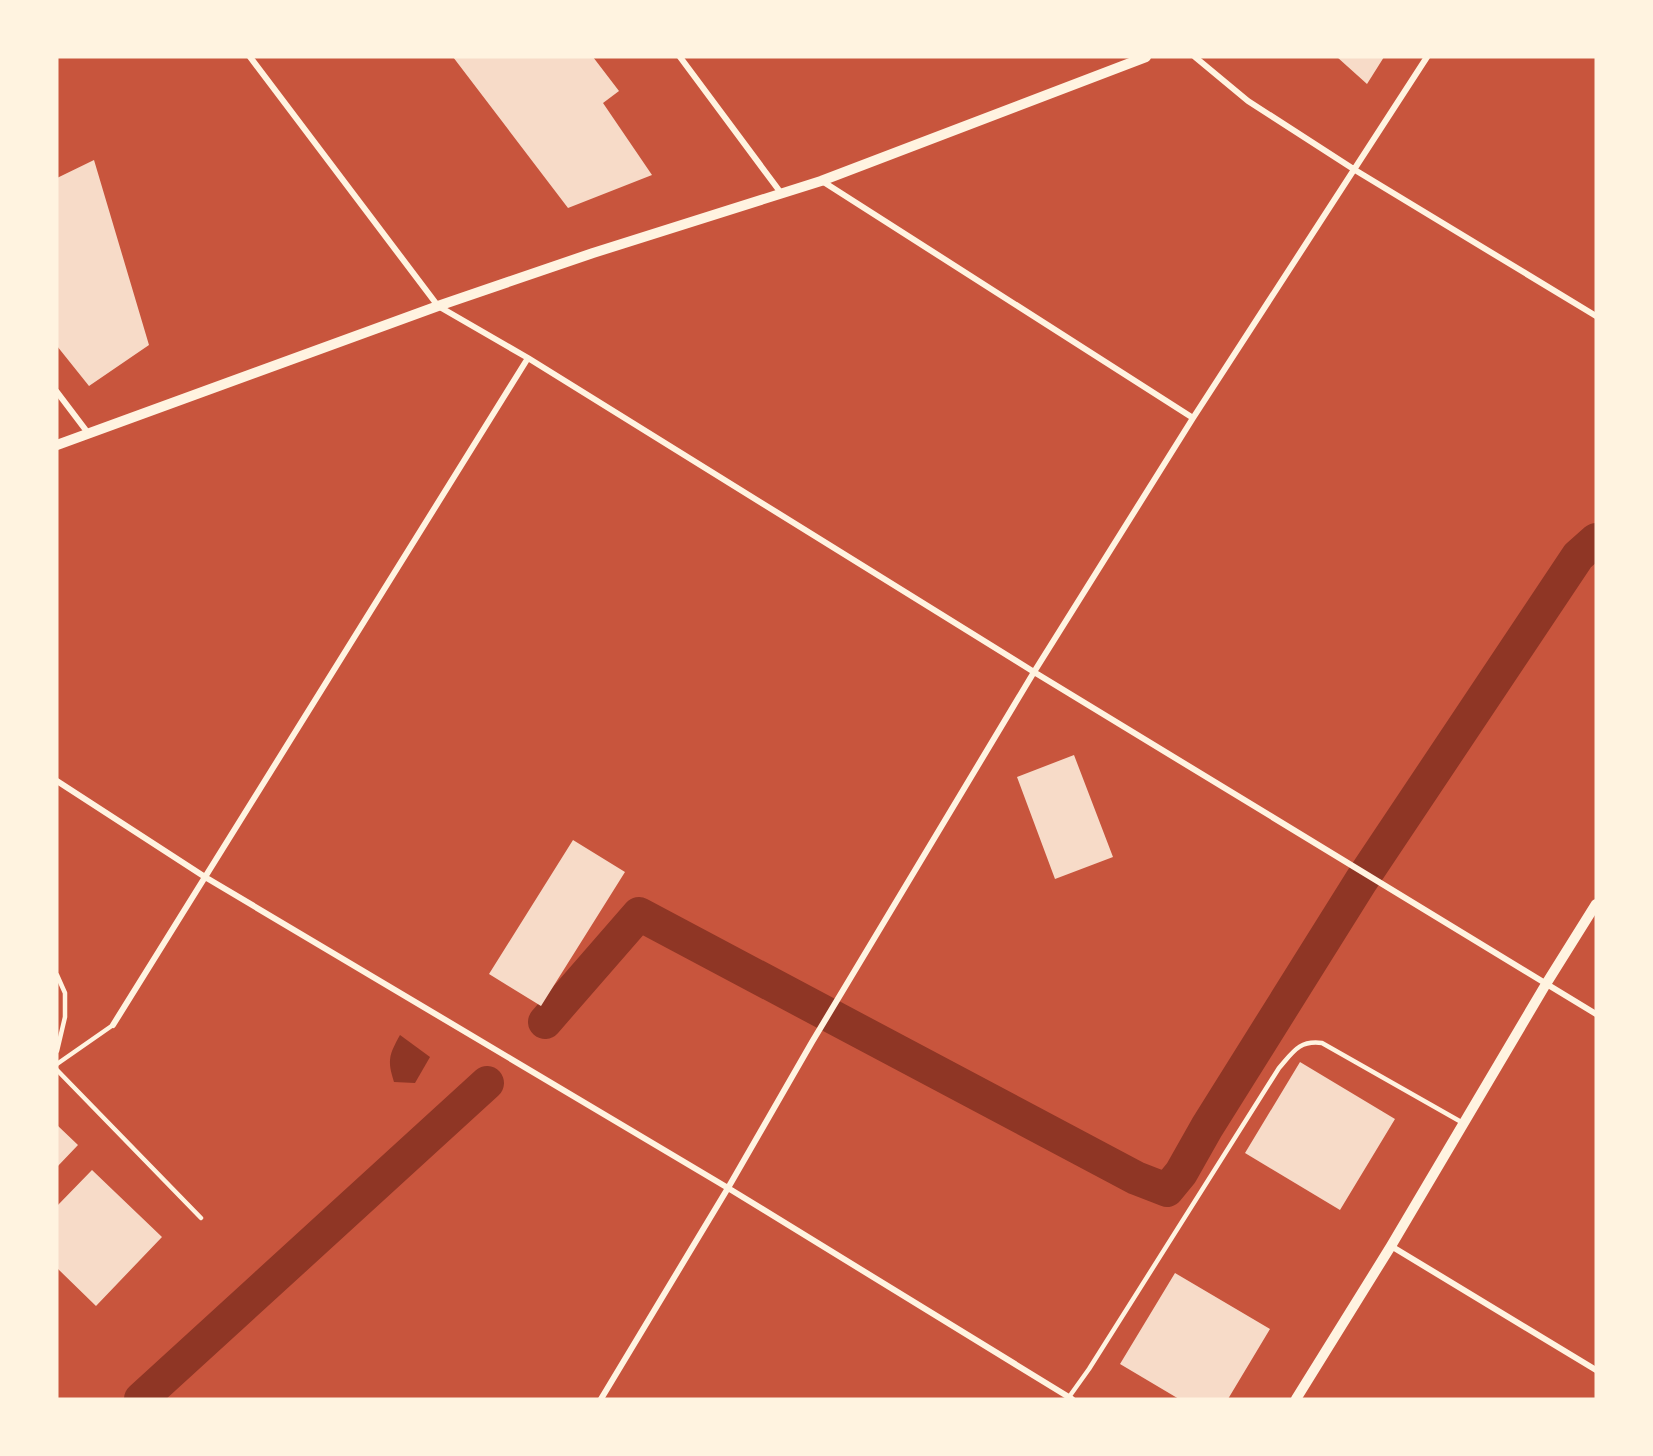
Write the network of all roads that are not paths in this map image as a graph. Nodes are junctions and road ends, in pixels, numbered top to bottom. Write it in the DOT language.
graph roads {
  1 [pos="250,57"];
  2 [pos="680,57"];
  3 [pos="1146,57"];
  4 [pos="1195,57"];
  5 [pos="1427,57"];
  6 [pos="1355,170"];
  7 [pos="821,181"];
  8 [pos="781,193"];
  9 [pos="438,306"];
  10 [pos="1596,316"];
  11 [pos="528,357"];
  12 [pos="57,392"];
  13 [pos="1192,418"];
  14 [pos="88,433"];
  15 [pos="57,445"];
  16 [pos="1034,672"];
  17 [pos="57,781"];
  18 [pos="205,877"];
  19 [pos="1596,904"];
  20 [pos="57,975"];
  21 [pos="1546,984"];
  22 [pos="1596,1014"];
  23 [pos="113,1025"];
  24 [pos="57,1051"];
  25 [pos="57,1064"];
  26 [pos="57,1070"];
  27 [pos="1464,1123"];
  28 [pos="728,1188"];
  29 [pos="201,1218"];
  30 [pos="1391,1246"];
  31 [pos="1596,1370"];
  32 [pos="1070,1398"];
  33 [pos="601,1399"];
  34 [pos="1296,1399"];
  1 -- 9 [label="street"];
  2 -- 8 [label="street"];
  3 -- 7 [label="street"];
  4 -- 6 [label="street"];
  5 -- 6 [label="street"];
  6 -- 10 [label="street"];
  6 -- 13 [label="street"];
  7 -- 8 [label="street"];
  7 -- 13 [label="street"];
  8 -- 9 [label="street"];
  9 -- 11 [label="street"];
  9 -- 14 [label="street"];
  11 -- 16 [label="street"];
  11 -- 18 [label="street"];
  12 -- 14 [label="street"];
  13 -- 16 [label="street"];
  14 -- 15 [label="street"];
  16 -- 21 [label="street"];
  16 -- 28 [label="street"];
  17 -- 18 [label="street"];
  18 -- 23 [label="street"];
  18 -- 28 [label="street"];
  19 -- 21 [label="street"];
  20 -- 24 [label="lane"];
  21 -- 22 [label="street"];
  21 -- 27 [label="street"];
  23 -- 25 [label="lane"];
  26 -- 29 [label="lane"];
  27 -- 30 [label="street"];
  27 -- 32 [label="lane"];
  28 -- 32 [label="street"];
  28 -- 33 [label="street"];
  30 -- 31 [label="street"];
  30 -- 34 [label="street"];
}
